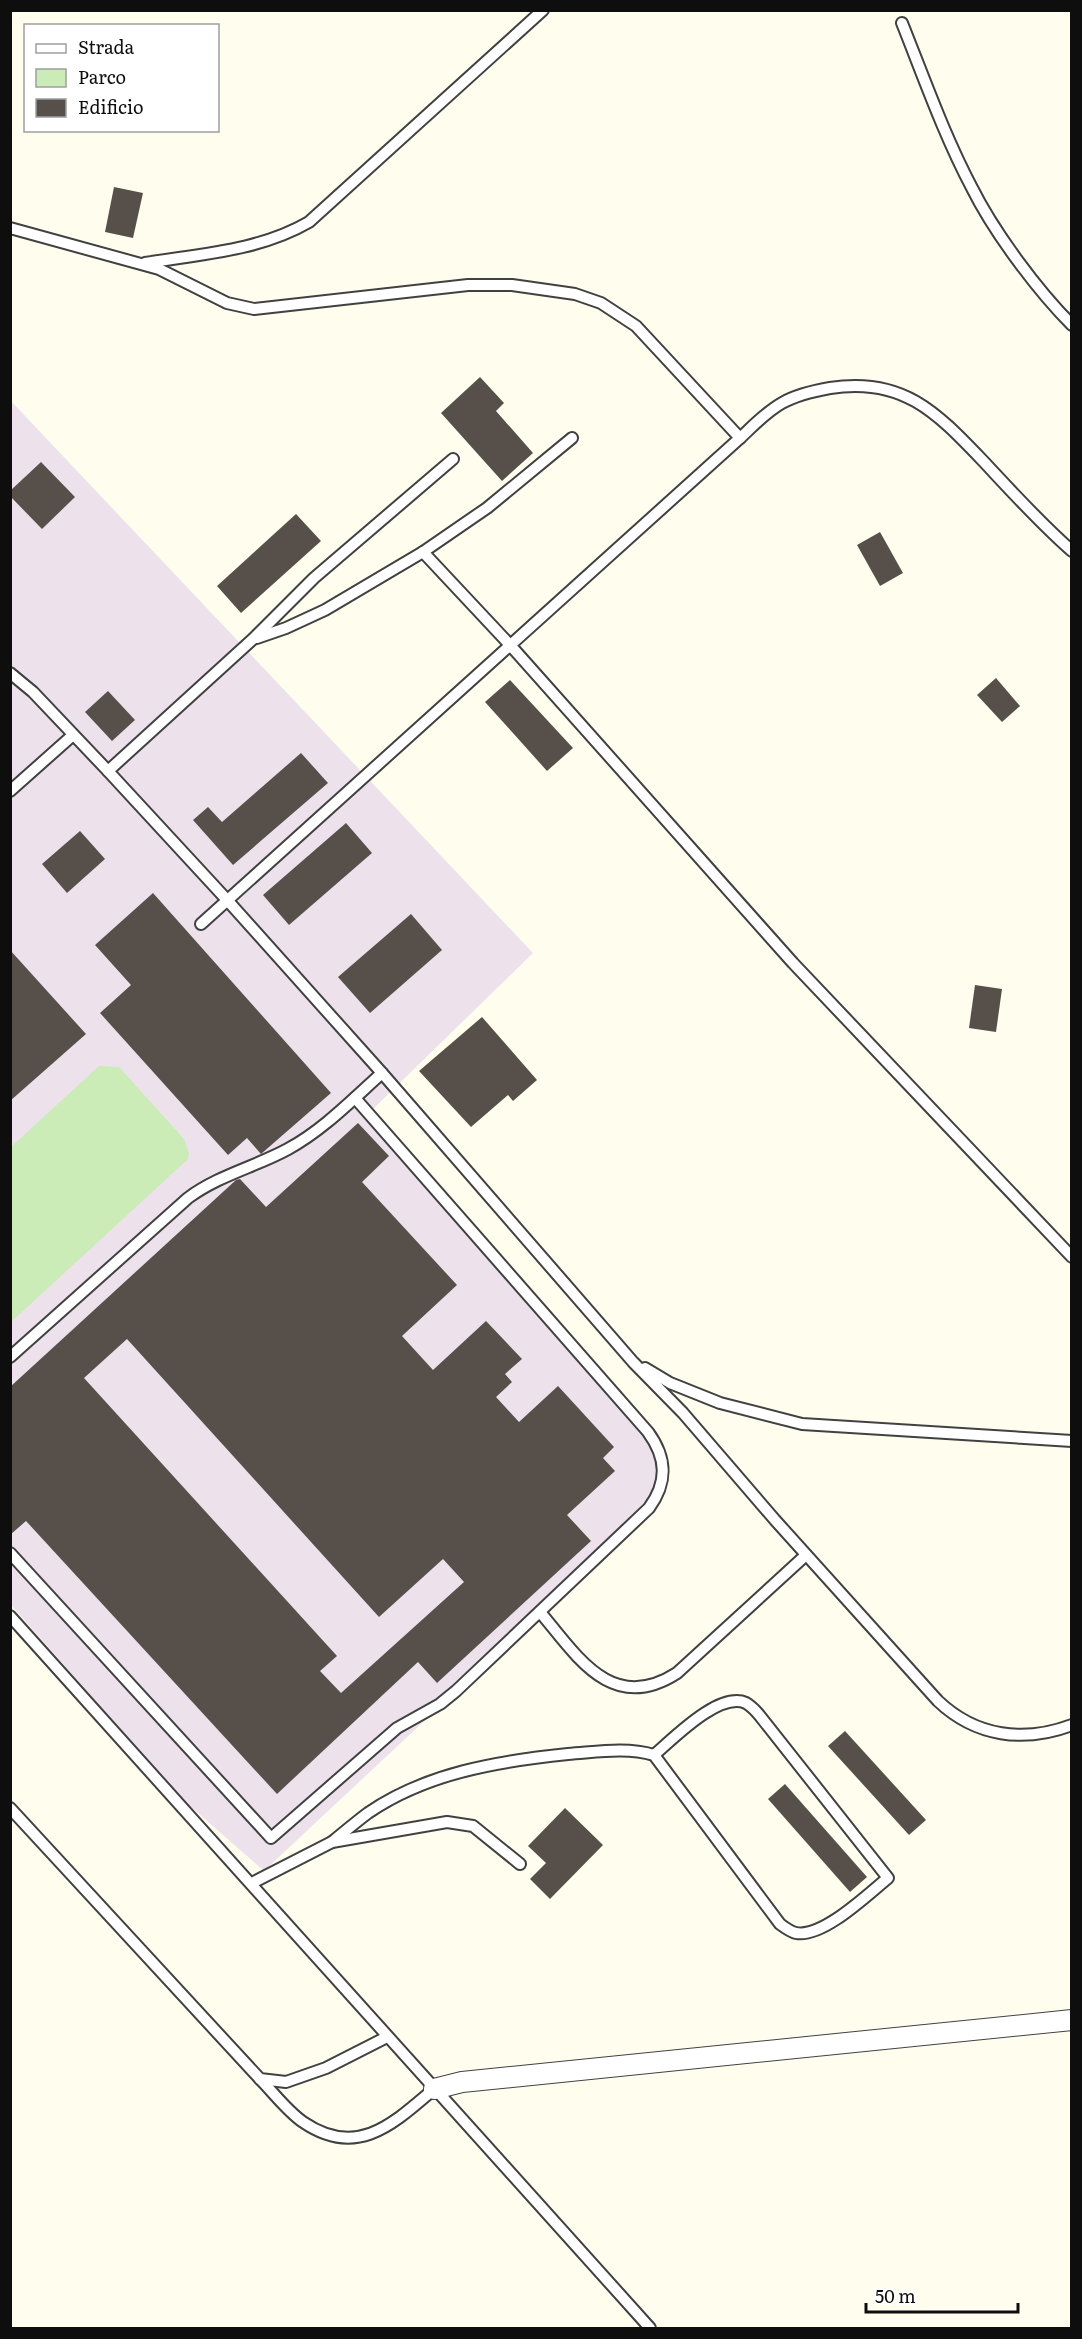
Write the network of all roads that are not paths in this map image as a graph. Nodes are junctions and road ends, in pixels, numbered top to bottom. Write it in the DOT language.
graph roads {
  1 [pos="543,10"];
  2 [pos="902,23"];
  3 [pos="10,228"];
  4 [pos="141,263"];
  5 [pos="1071,325"];
  6 [pos="572,438"];
  7 [pos="740,438"];
  8 [pos="453,459"];
  9 [pos="1071,551"];
  10 [pos="423,552"];
  11 [pos="254,639"];
  12 [pos="511,646"];
  13 [pos="10,673"];
  14 [pos="73,735"];
  15 [pos="108,771"];
  16 [pos="10,791"];
  17 [pos="228,901"];
  18 [pos="201,924"];
  19 [pos="382,1073"];
  20 [pos="355,1098"];
  21 [pos="1071,1257"];
  22 [pos="10,1357"];
  23 [pos="633,1362"];
  24 [pos="1071,1441"];
  25 [pos="10,1553"];
  26 [pos="806,1555"];
  27 [pos="540,1612"];
  28 [pos="10,1616"];
  29 [pos="1071,1725"];
  30 [pos="654,1755"];
  31 [pos="10,1808"];
  32 [pos="332,1842"];
  33 [pos="520,1864"];
  34 [pos="252,1883"];
  35 [pos="1071,2020"];
  36 [pos="387,2037"];
  37 [pos="260,2079"];
  38 [pos="434,2089"];
  39 [pos="650,2328"];
  1 -- 4 [label="lane"];
  2 -- 5 [label="lane"];
  3 -- 4 [label="lane"];
  4 -- 7 [label="lane"];
  6 -- 10 [label="lane"];
  7 -- 9 [label="lane"];
  7 -- 12 [label="lane"];
  8 -- 11 [label="lane"];
  10 -- 11 [label="lane"];
  10 -- 12 [label="lane"];
  11 -- 15 [label="lane"];
  12 -- 17 [label="lane"];
  12 -- 21 [label="lane"];
  13 -- 14 [label="lane"];
  14 -- 15 [label="lane"];
  14 -- 16 [label="lane"];
  15 -- 17 [label="lane"];
  17 -- 18 [label="lane"];
  17 -- 19 [label="lane"];
  19 -- 20 [label="lane"];
  19 -- 23 [label="lane"];
  20 -- 22 [label="lane"];
  20 -- 27 [label="lane"];
  23 -- 24 [label="lane"];
  23 -- 26 [label="lane"];
  25 -- 27 [label="lane"];
  26 -- 27 [label="lane"];
  26 -- 29 [label="lane"];
  28 -- 34 [label="lane"];
  30 -- 30 [label="lane"];
  30 -- 32 [label="lane"];
  31 -- 37 [label="lane"];
  32 -- 33 [label="lane"];
  32 -- 34 [label="lane"];
  34 -- 36 [label="lane"];
  35 -- 38 [label="street"];
  36 -- 37 [label="lane"];
  36 -- 38 [label="lane"];
  37 -- 38 [label="lane"];
  38 -- 39 [label="lane"];
}
